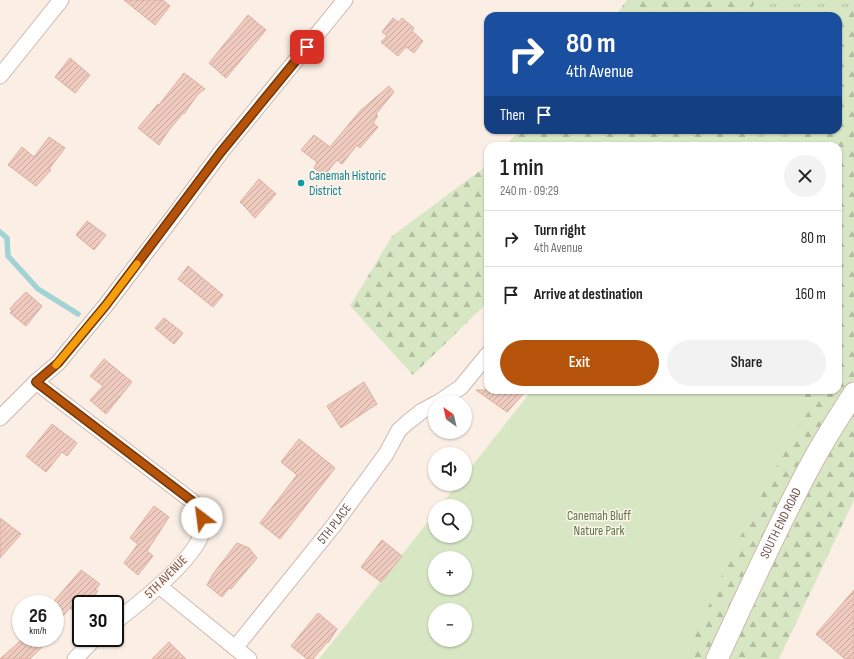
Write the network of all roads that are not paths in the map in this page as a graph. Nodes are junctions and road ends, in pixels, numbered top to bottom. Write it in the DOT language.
graph roads {
  1 [pos="61,0"];
  2 [pos="345,0"];
  3 [pos="2,70"];
  4 [pos="484,359"];
  5 [pos="36,382"];
  6 [pos="854,393"];
  7 [pos="450,395"];
  8 [pos="428,408"];
  9 [pos="0,418"];
  10 [pos="159,586"];
  11 [pos="124,615"];
  12 [pos="87,647"];
  13 [pos="235,648"];
  14 [pos="76,659"];
  15 [pos="249,659"];
  16 [pos="717,659"];
  1 -- 3 [label="street"];
  2 -- 5 [label="street"];
  4 -- 7 [label="street"];
  5 -- 9 [label="street"];
  5 -- 10 [label="street, 5TH AVENUE"];
  6 -- 16 [label="main road, SOUTH END ROAD"];
  8 -- 13 [label="street, 5TH PLACE"];
  10 -- 11 [label="street, 5TH AVENUE"];
  10 -- 13 [label="street"];
  12 -- 14 [label="street"];
  13 -- 15 [label="street"];
}
